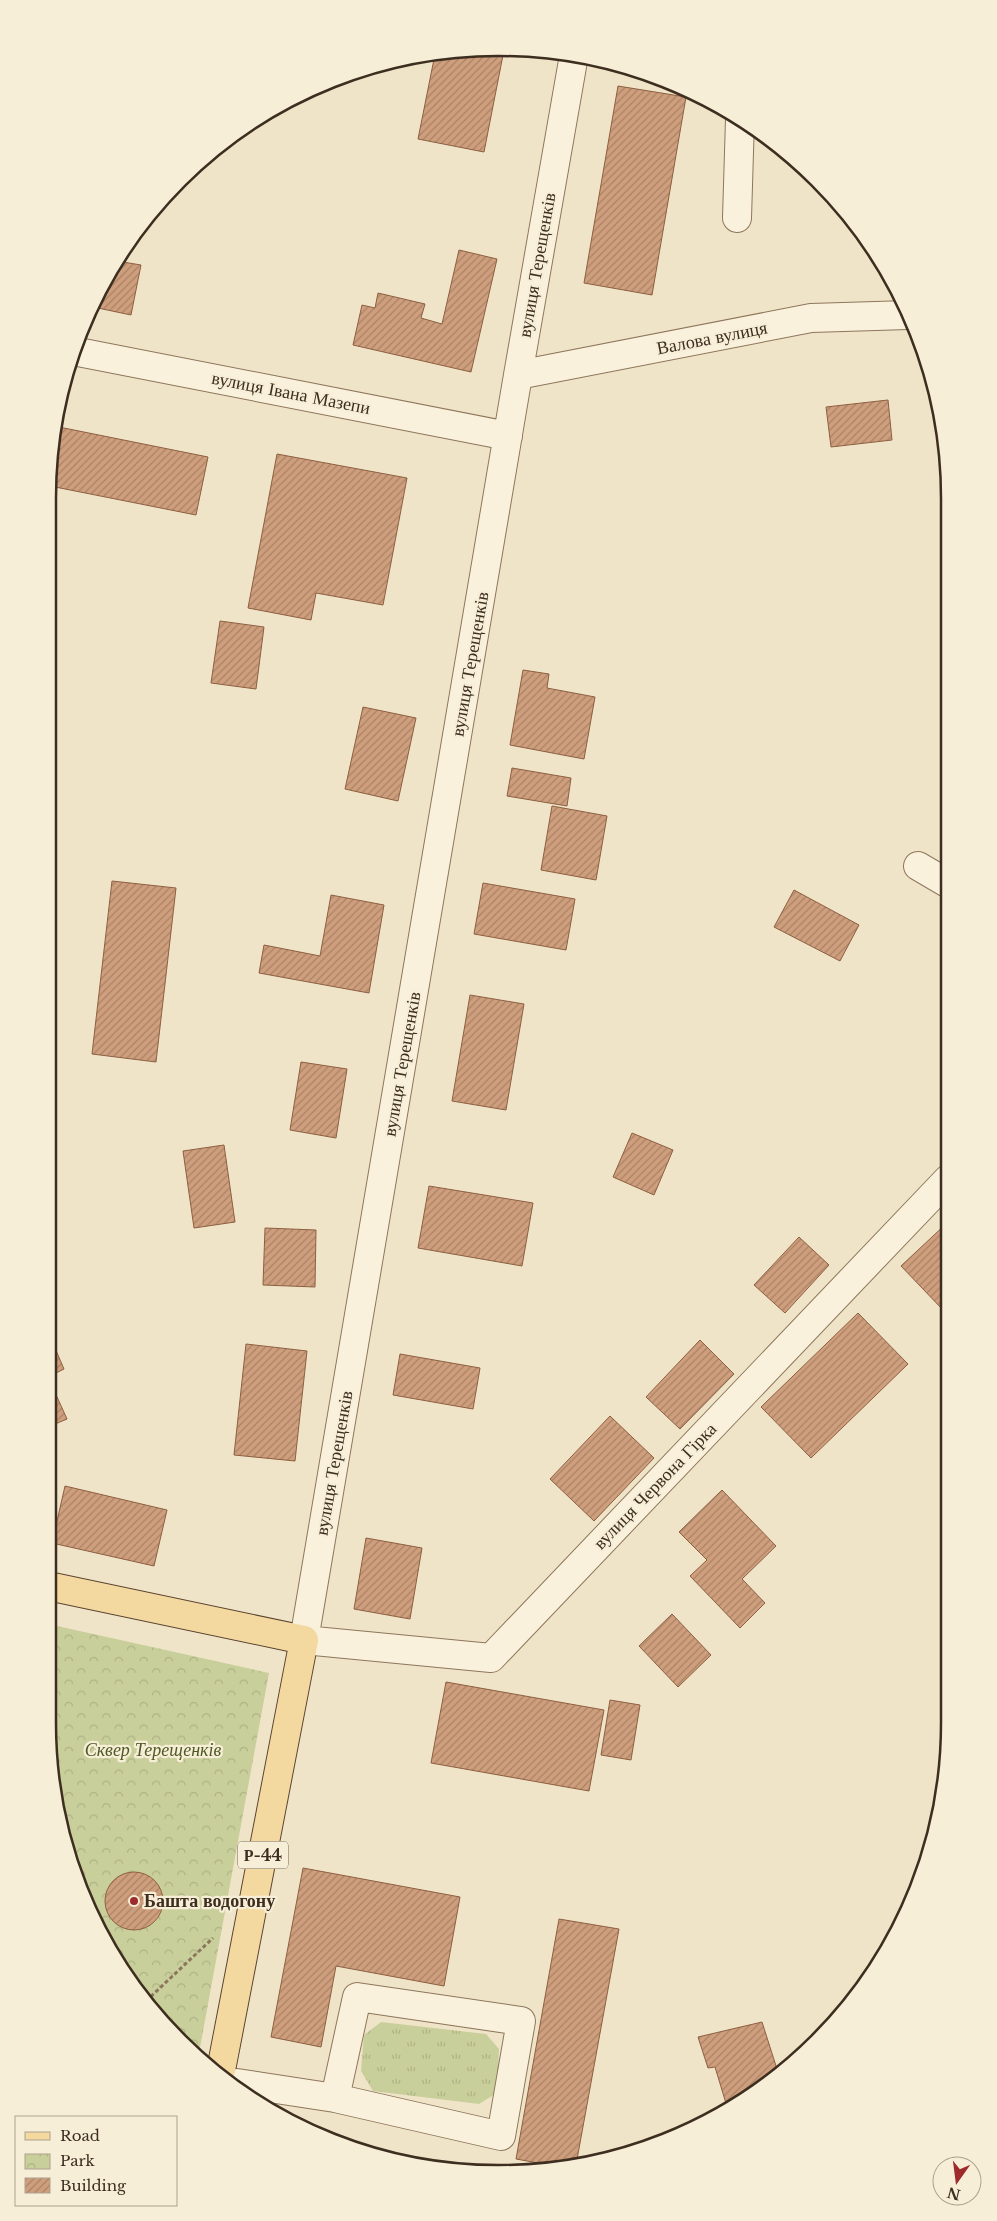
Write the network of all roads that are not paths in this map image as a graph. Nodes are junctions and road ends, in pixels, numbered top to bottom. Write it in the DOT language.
graph roads {
  1 [pos="573,63"];
  2 [pos="740,128"];
  3 [pos="737,218"];
  4 [pos="901,315"];
  5 [pos="82,352"];
  6 [pos="518,375"];
  7 [pos="508,436"];
  8 [pos="918,866"];
  9 [pos="941,879"];
  10 [pos="941,1186"];
  11 [pos="56,1588"];
  12 [pos="304,1640"];
  13 [pos="222,2067"];
  14 [pos="245,2084"];
  15 [pos="334,2098"];
  1 -- 6 [label="street, вулиця Терещенків"];
  2 -- 3 [label="street"];
  4 -- 6 [label="street, Валова вулиця"];
  5 -- 7 [label="street, вулиця Івана Мазепи"];
  6 -- 7 [label="street, вулиця Терещенків"];
  7 -- 12 [label="street, вулиця Терещенків"];
  8 -- 9 [label="street"];
  10 -- 12 [label="street, вулиця Червона Гірка"];
  11 -- 12 [label="main road"];
  12 -- 13 [label="main road, вулиця Терещенків / Р-44"];
  14 -- 15 [label="street"];
  15 -- 15 [label="street"];
}
